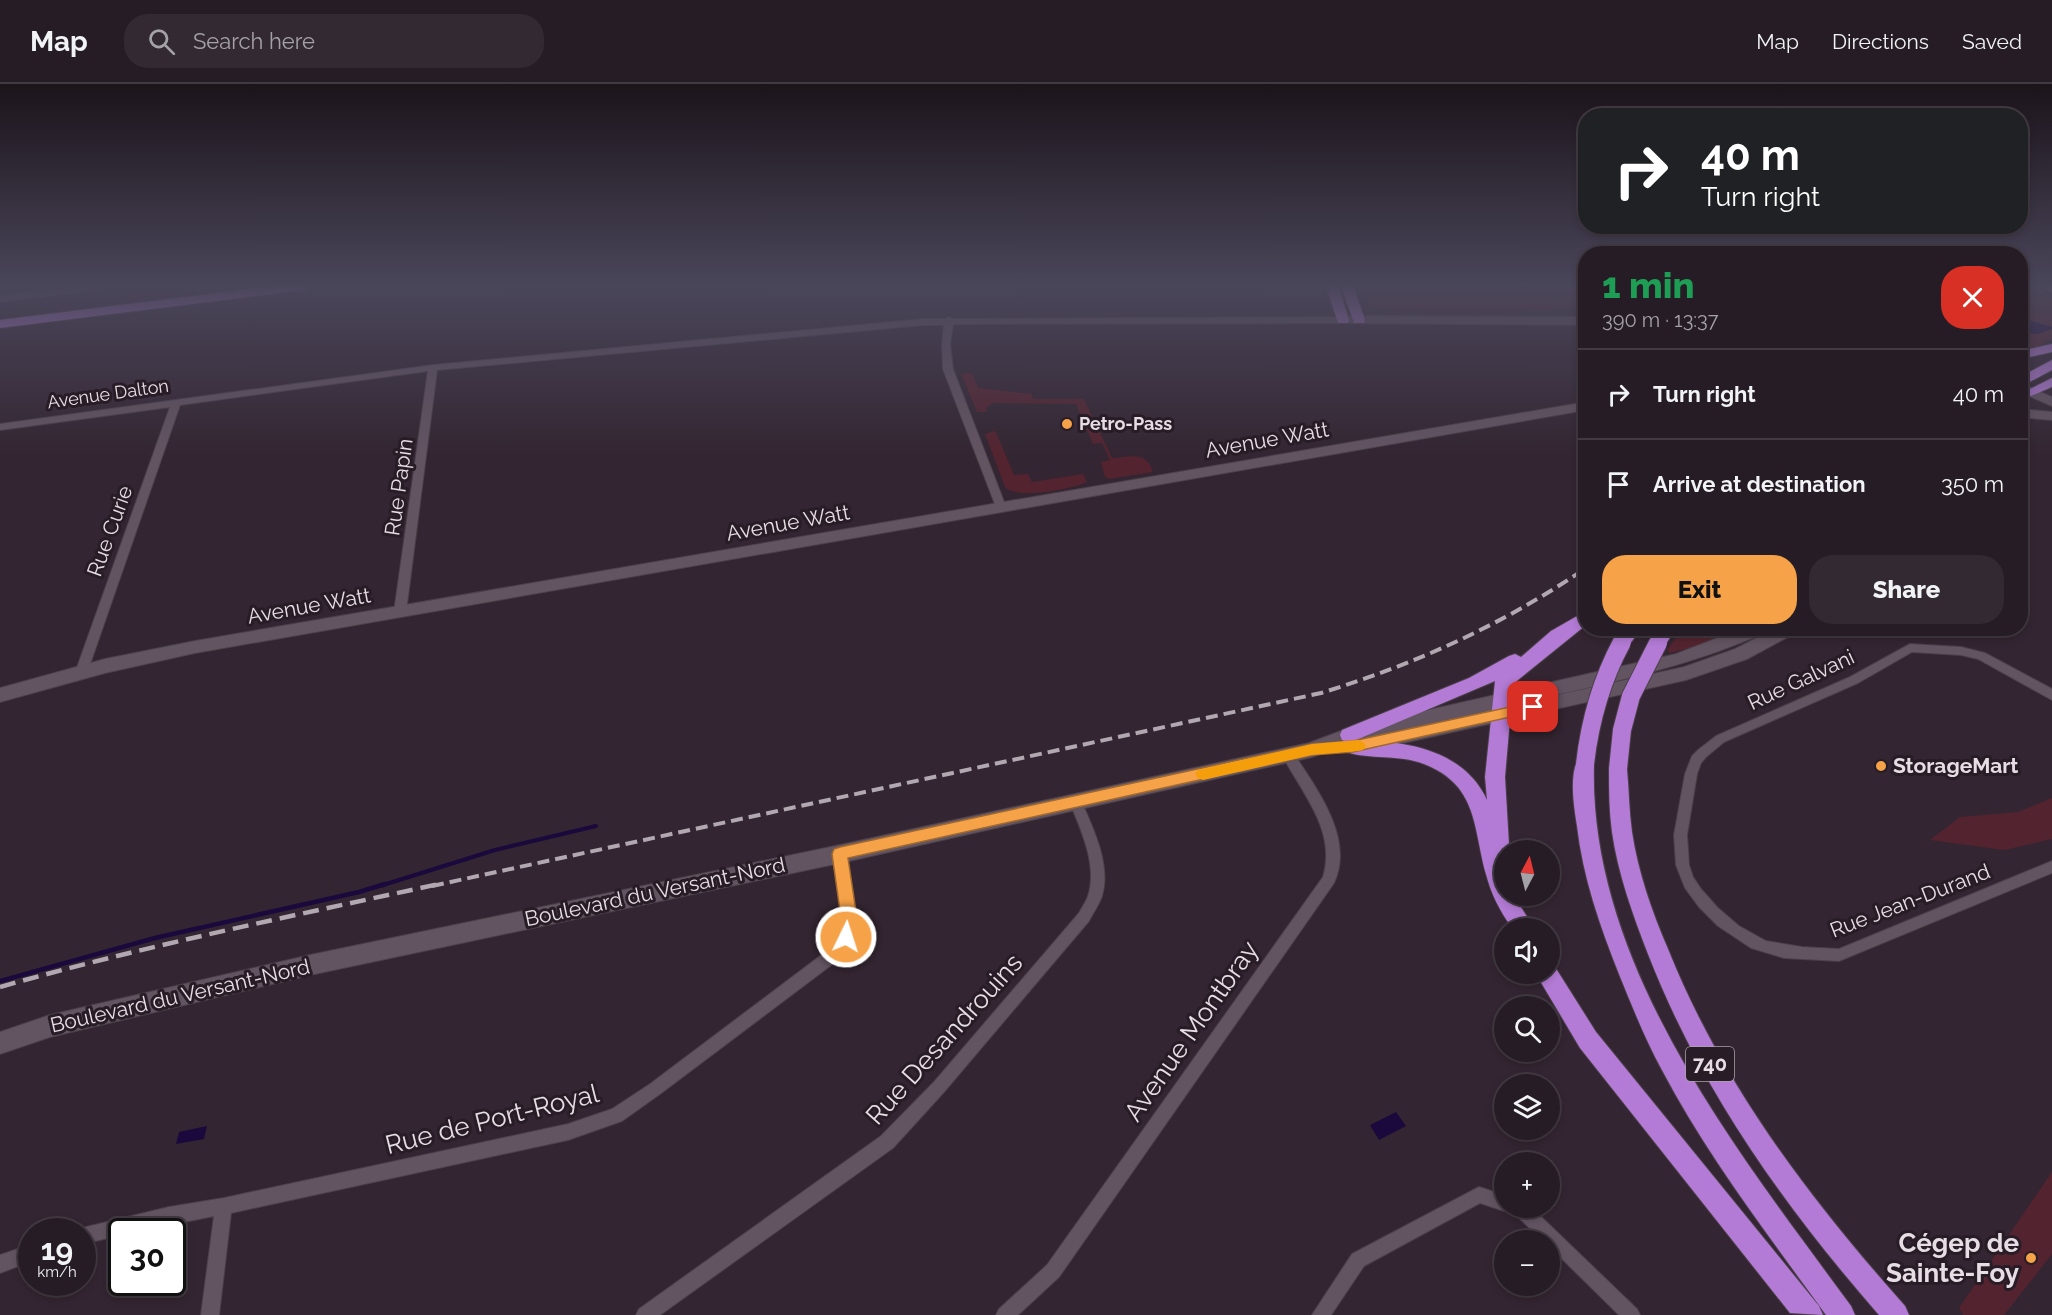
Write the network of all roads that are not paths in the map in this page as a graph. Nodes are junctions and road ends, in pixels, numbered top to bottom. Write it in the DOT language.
graph roads {
  1 [pos="697,343"];
  2 [pos="946,343"];
  3 [pos="2052,348"];
  4 [pos="2028,353"];
  5 [pos="2052,364"];
  6 [pos="433,368"];
  7 [pos="2052,382"];
  8 [pos="2028,386"];
  9 [pos="2028,389"];
  10 [pos="2028,393"];
  11 [pos="2028,395"];
  12 [pos="2052,402"];
  13 [pos="176,403"];
  14 [pos="1578,407"];
  15 [pos="2028,414"];
  16 [pos="2052,415"];
  17 [pos="0,427"];
  18 [pos="1001,507"];
  19 [pos="400,612"];
  20 [pos="1578,622"];
  21 [pos="1567,629"];
  22 [pos="1626,636"];
  23 [pos="1663,636"];
  24 [pos="1742,636"];
  25 [pos="1776,636"];
  26 [pos="81,673"];
  27 [pos="2052,694"];
  28 [pos="0,695"];
  29 [pos="1502,707"];
  30 [pos="1351,741"];
  31 [pos="1701,751"];
  32 [pos="1288,755"];
  33 [pos="1076,803"];
  34 [pos="1499,840"];
  35 [pos="840,854"];
  36 [pos="2052,867"];
  37 [pos="1518,918"];
  38 [pos="1553,984"];
  39 [pos="0,1043"];
  40 [pos="1494,1200"];
  41 [pos="224,1206"];
  42 [pos="1531,1218"];
  43 [pos="96,1233"];
  44 [pos="18,1257"];
  45 [pos="0,1264"];
  46 [pos="1013,1313"];
  47 [pos="210,1315"];
  48 [pos="645,1315"];
  49 [pos="1321,1315"];
  50 [pos="1631,1315"];
  51 [pos="1810,1315"];
  52 [pos="1842,1315"];
  53 [pos="1896,1315"];
  1 -- 6 [label="street, Avenue Dalton"];
  2 -- 18 [label="street"];
  3 -- 4 [label="highway"];
  5 -- 8 [label="highway"];
  6 -- 13 [label="street, Avenue Dalton"];
  6 -- 19 [label="street, Rue Papin"];
  7 -- 9 [label="highway"];
  10 -- 12 [label="street"];
  11 -- 16 [label="street"];
  13 -- 17 [label="street, Avenue Dalton"];
  13 -- 26 [label="street, Rue Curie"];
  14 -- 18 [label="street, Avenue Watt"];
  15 -- 16 [label="street"];
  18 -- 19 [label="street, Avenue Watt"];
  19 -- 26 [label="street, Avenue Watt"];
  20 -- 21 [label="highway"];
  21 -- 29 [label="highway"];
  21 -- 30 [label="highway"];
  22 -- 52 [label="highway, 740, bridge"];
  23 -- 53 [label="highway, 740, bridge"];
  24 -- 29 [label="street, Boulevard du Versant-Nord"];
  25 -- 29 [label="street, Boulevard du Versant-Nord"];
  26 -- 28 [label="street, Avenue Watt"];
  27 -- 31 [label="street, Rue Galvani"];
  29 -- 30 [label="street, Boulevard du Versant-Nord"];
  29 -- 34 [label="highway"];
  30 -- 32 [label="street, Boulevard du Versant-Nord"];
  30 -- 37 [label="highway"];
  31 -- 36 [label="street, Rue Jean-Durand"];
  32 -- 33 [label="street, Boulevard du Versant-Nord"];
  32 -- 46 [label="street, Avenue Montbray"];
  33 -- 35 [label="street, Boulevard du Versant-Nord"];
  33 -- 48 [label="street, Rue Desandrouins"];
  35 -- 39 [label="street, Boulevard du Versant-Nord"];
  35 -- 41 [label="street, Rue de Port-Royal"];
  38 -- 51 [label="highway"];
  40 -- 49 [label="street"];
  41 -- 43 [label="street, Rue de Port-Royal"];
  41 -- 47 [label="street"];
  42 -- 50 [label="street"];
  44 -- 45 [label="street"];
}
